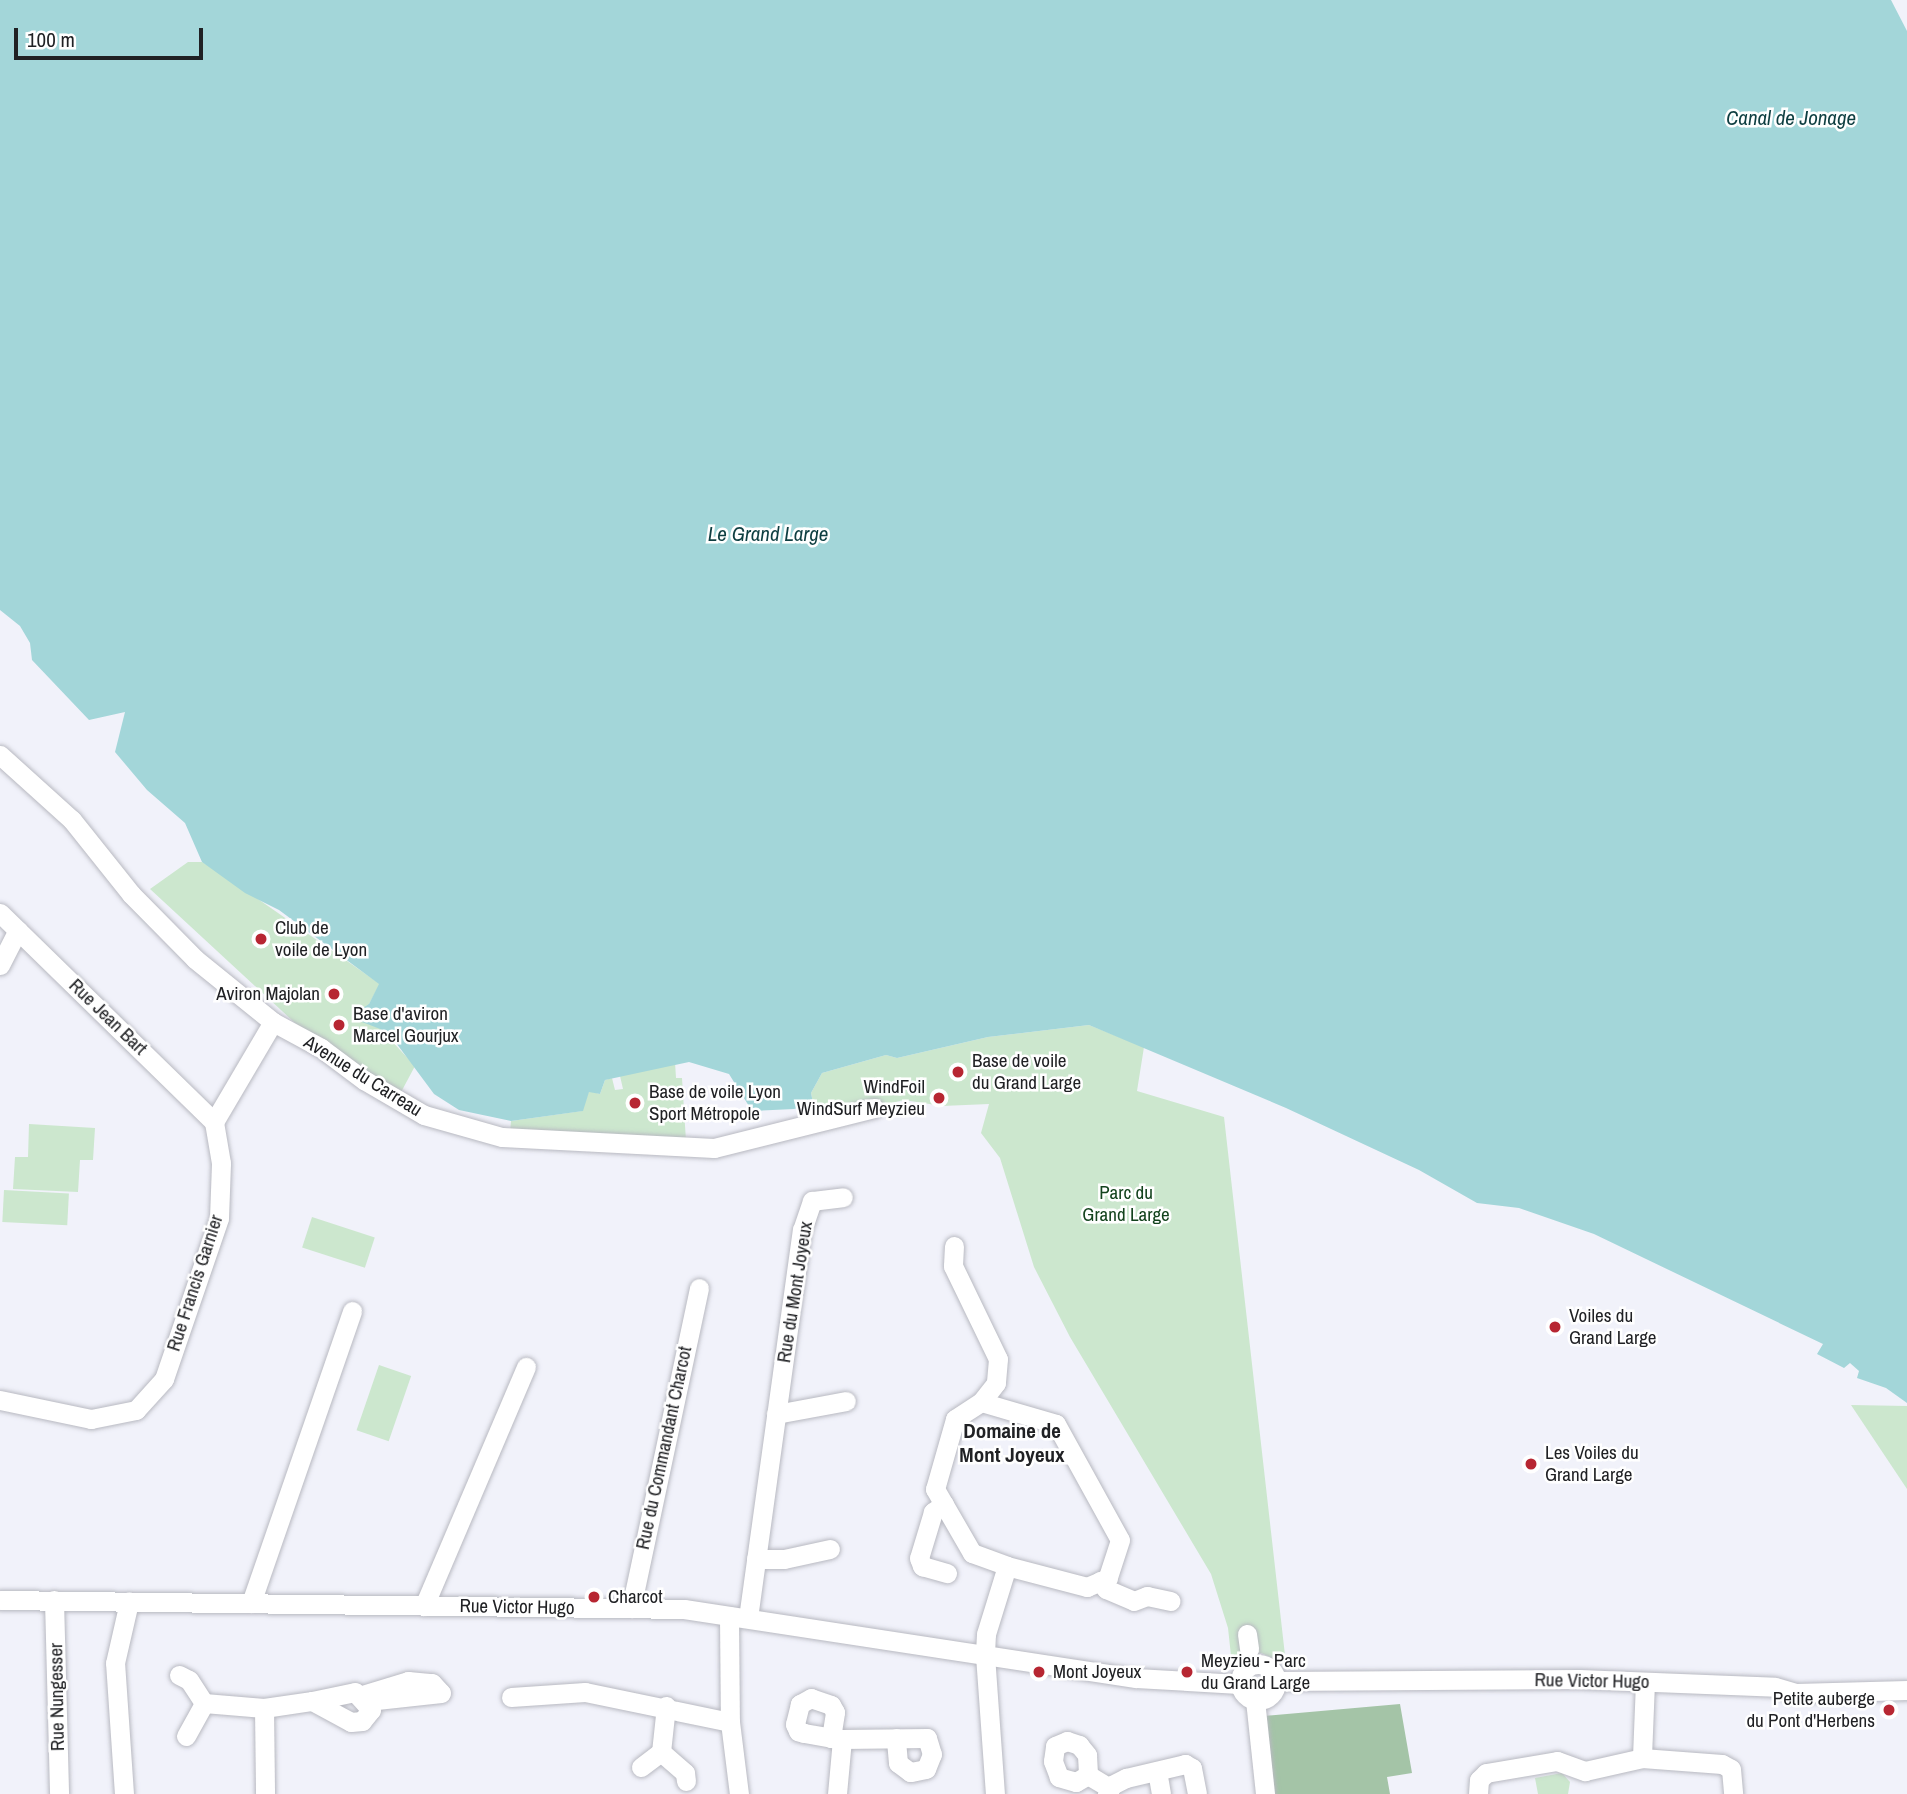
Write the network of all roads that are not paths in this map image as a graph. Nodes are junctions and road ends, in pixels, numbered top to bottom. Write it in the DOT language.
graph roads {
  1 [pos="0,755"];
  2 [pos="0,913"];
  3 [pos="18,930"];
  4 [pos="0,965"];
  5 [pos="273,1023"];
  6 [pos="874,1108"];
  7 [pos="214,1122"];
  8 [pos="843,1197"];
  9 [pos="954,1246"];
  10 [pos="699,1288"];
  11 [pos="352,1311"];
  12 [pos="526,1367"];
  13 [pos="0,1400"];
  14 [pos="846,1401"];
  15 [pos="981,1402"];
  16 [pos="776,1414"];
  17 [pos="944,1504"];
  18 [pos="830,1549"];
  19 [pos="756,1559"];
  20 [pos="1007,1566"];
  21 [pos="947,1573"];
  22 [pos="1100,1581"];
  23 [pos="0,1600"];
  24 [pos="54,1600"];
  25 [pos="1170,1601"];
  26 [pos="129,1602"];
  27 [pos="251,1603"];
  28 [pos="425,1606"];
  29 [pos="631,1608"];
  30 [pos="738,1617"];
  31 [pos="985,1656"];
  32 [pos="178,1675"];
  33 [pos="1276,1681"];
  34 [pos="1645,1682"];
  35 [pos="1239,1684"];
  36 [pos="1907,1690"];
  37 [pos="511,1697"];
  38 [pos="1255,1700"];
  39 [pos="312,1701"];
  40 [pos="204,1703"];
  41 [pos="666,1706"];
  42 [pos="264,1708"];
  43 [pos="730,1722"];
  44 [pos="186,1736"];
  45 [pos="896,1738"];
  46 [pos="662,1752"];
  47 [pos="1642,1758"];
  48 [pos="641,1767"];
  49 [pos="1157,1771"];
  50 [pos="1088,1775"];
  51 [pos="686,1781"];
  52 [pos="1109,1791"];
  53 [pos="59,1794"];
  54 [pos="124,1794"];
  55 [pos="265,1794"];
  56 [pos="738,1794"];
  57 [pos="837,1794"];
  58 [pos="995,1794"];
  59 [pos="1161,1794"];
  60 [pos="1197,1794"];
  61 [pos="1265,1794"];
  62 [pos="1478,1794"];
  63 [pos="1733,1794"];
  1 -- 5 [label="street, Avenue du Carreau"];
  2 -- 3 [label="street, Rue Jean Bart"];
  3 -- 4 [label="street"];
  3 -- 7 [label="street, Rue Jean Bart"];
  5 -- 6 [label="street, Avenue du Carreau"];
  5 -- 7 [label="street"];
  7 -- 13 [label="street, Rue Francis Garnier"];
  8 -- 16 [label="street, Rue du Mont Joyeux"];
  9 -- 15 [label="street"];
  10 -- 29 [label="street, Rue du Commandant Charcot"];
  11 -- 27 [label="street"];
  12 -- 28 [label="street"];
  14 -- 16 [label="street"];
  15 -- 17 [label="street"];
  15 -- 22 [label="street"];
  16 -- 19 [label="street, Rue du Mont Joyeux"];
  17 -- 20 [label="street"];
  17 -- 21 [label="street"];
  18 -- 19 [label="street"];
  19 -- 30 [label="street, Rue du Mont Joyeux"];
  20 -- 22 [label="street"];
  20 -- 31 [label="street"];
  22 -- 25 [label="street"];
  23 -- 24 [label="street, Rue Victor Hugo"];
  24 -- 26 [label="street, Rue Victor Hugo"];
  24 -- 53 [label="street, Rue Nungesser"];
  26 -- 27 [label="street, Rue Victor Hugo"];
  26 -- 54 [label="street"];
  27 -- 28 [label="street, Rue Victor Hugo"];
  28 -- 29 [label="street, Rue Victor Hugo"];
  29 -- 30 [label="street, Rue Victor Hugo"];
  30 -- 31 [label="street, Rue Victor Hugo"];
  30 -- 43 [label="street, Rue du Mont Joyeux"];
  31 -- 35 [label="street, Rue Victor Hugo"];
  31 -- 58 [label="street"];
  32 -- 40 [label="street"];
  33 -- 34 [label="street, Rue Victor Hugo"];
  33 -- 35 [label="street"];
  33 -- 38 [label="street"];
  34 -- 36 [label="street, Rue Victor Hugo"];
  34 -- 47 [label="street"];
  35 -- 38 [label="street"];
  37 -- 41 [label="street"];
  38 -- 61 [label="street"];
  39 -- 39 [label="street"];
  39 -- 42 [label="street"];
  40 -- 42 [label="street"];
  40 -- 44 [label="street"];
  41 -- 43 [label="street"];
  41 -- 46 [label="street"];
  42 -- 55 [label="street"];
  43 -- 56 [label="street, Rue du Mont Joyeux"];
  45 -- 57 [label="street"];
  46 -- 48 [label="street"];
  46 -- 51 [label="street"];
  47 -- 62 [label="street"];
  47 -- 63 [label="street"];
  49 -- 52 [label="street"];
  49 -- 59 [label="street"];
  49 -- 60 [label="street"];
  50 -- 52 [label="street"];
}
